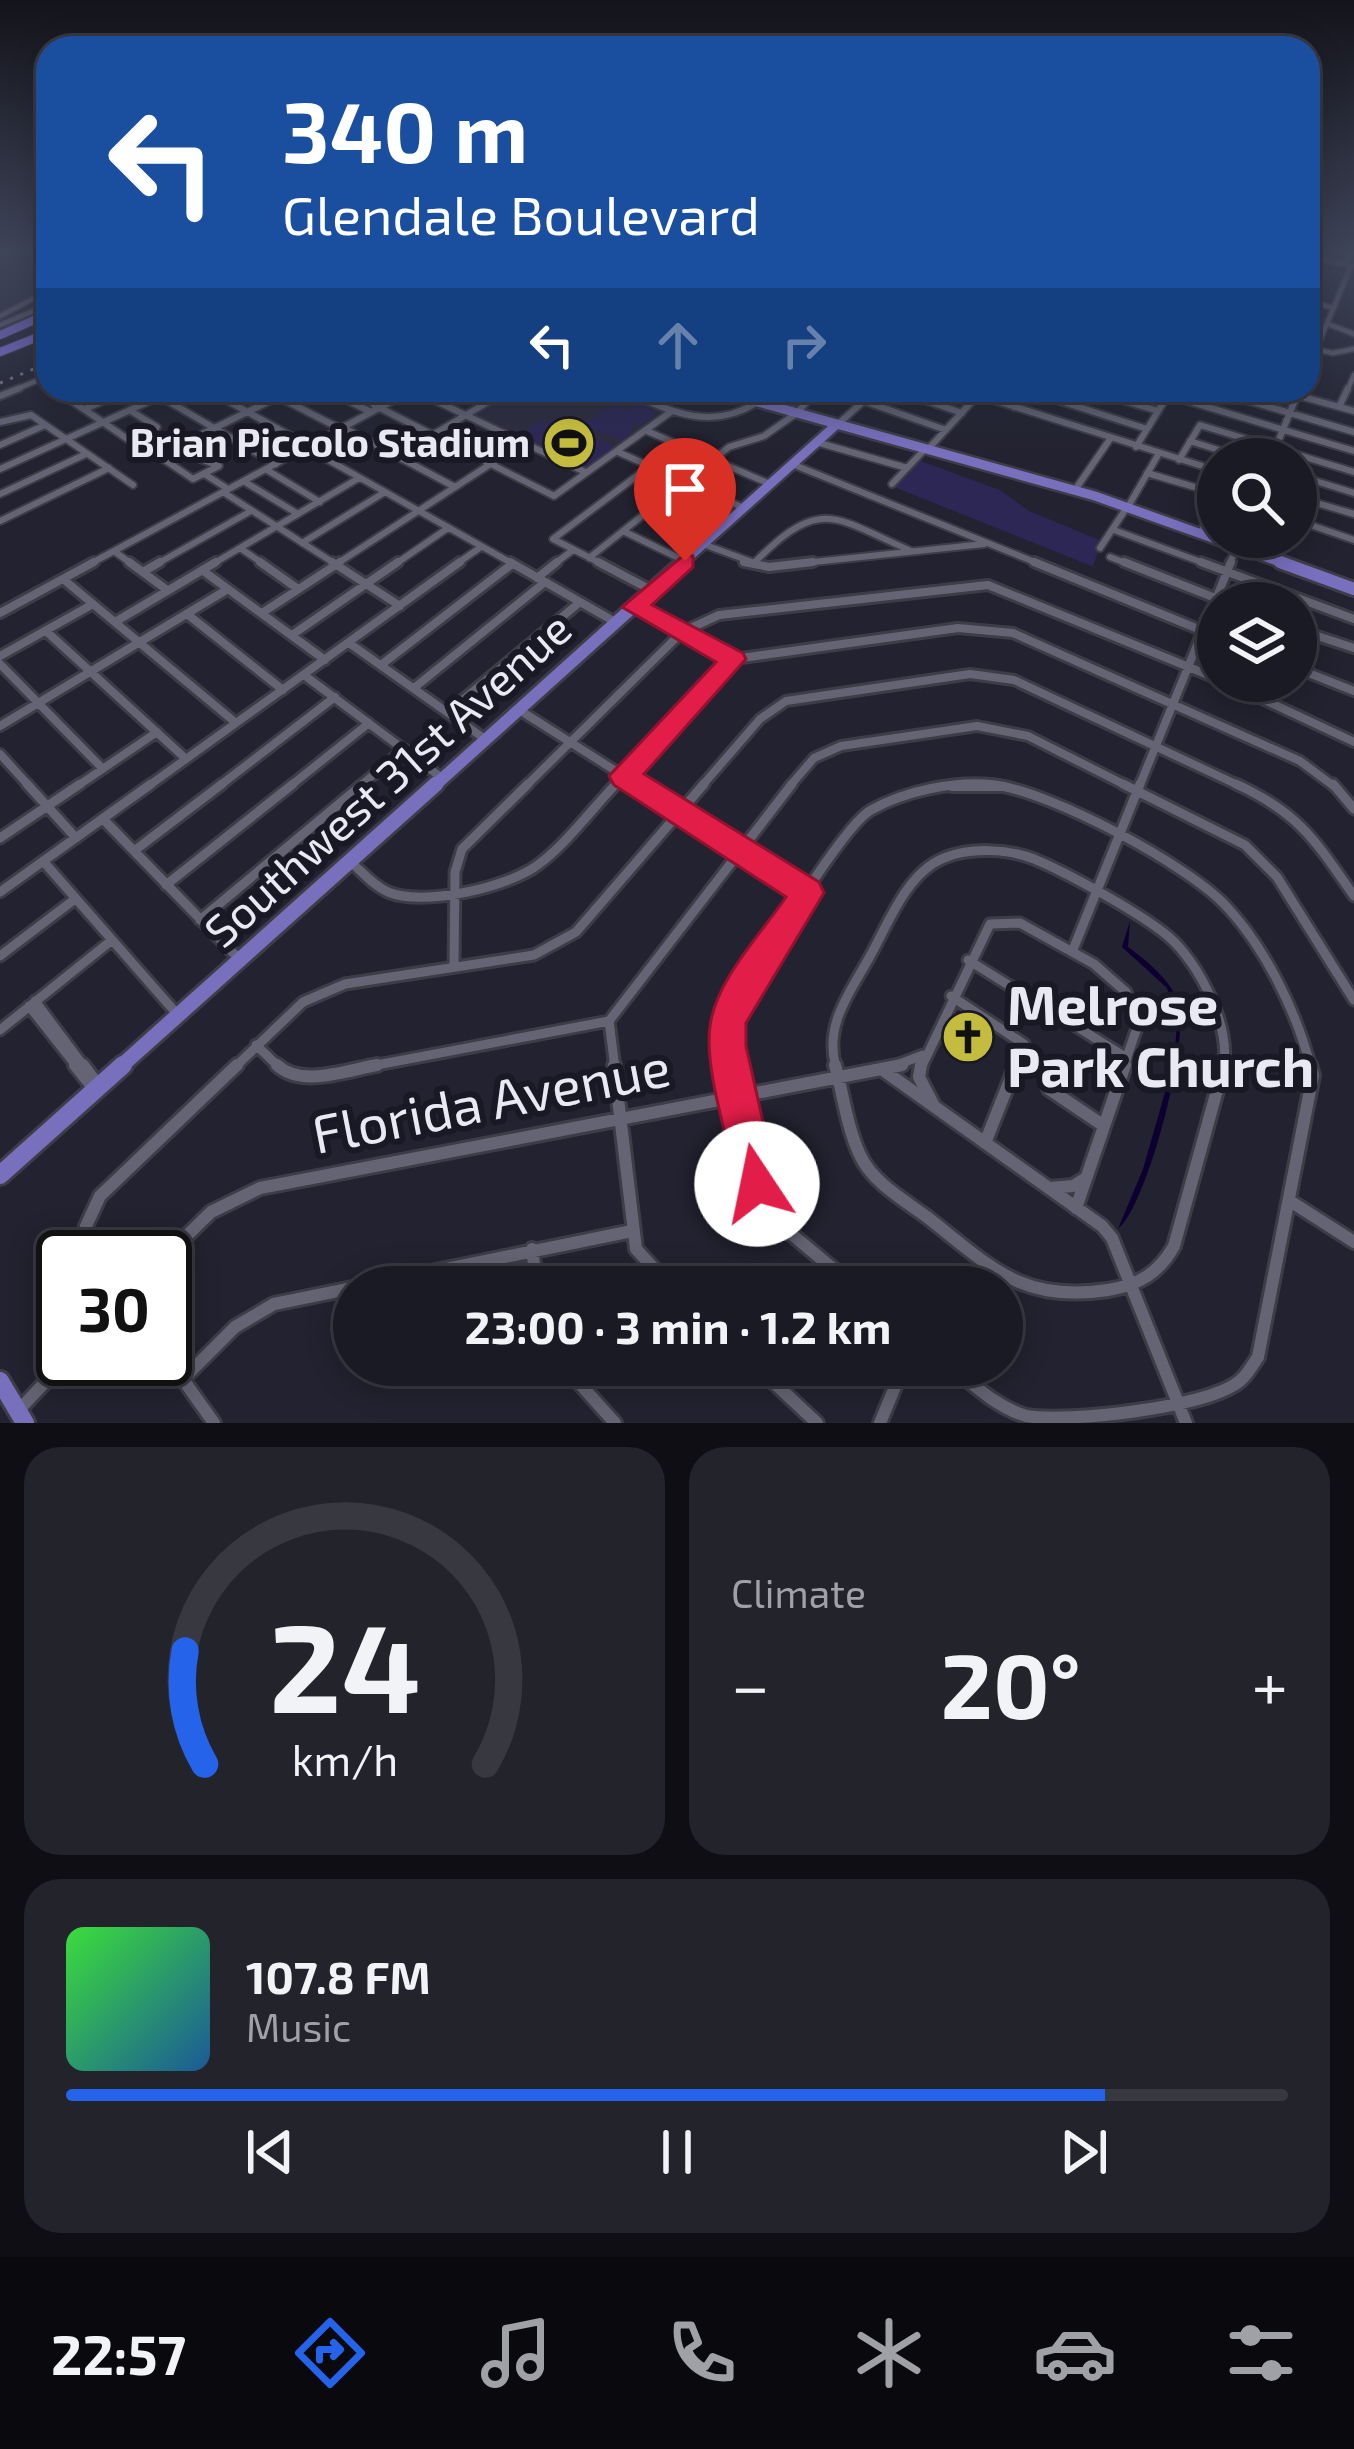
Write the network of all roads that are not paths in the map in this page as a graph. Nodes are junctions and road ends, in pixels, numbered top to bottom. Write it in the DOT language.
graph roads {
  1 [pos="1330,318"];
  2 [pos="1328,323"];
  3 [pos="1352,332"];
  4 [pos="36,333"];
  5 [pos="36,333"];
  6 [pos="36,337"];
  7 [pos="1321,337"];
  8 [pos="0,348"];
  9 [pos="1320,349"];
  10 [pos="1354,349"];
  11 [pos="1354,375"];
  12 [pos="36,381"];
  13 [pos="0,396"];
  14 [pos="1320,401"];
  15 [pos="76,402"];
  16 [pos="101,402"];
  17 [pos="147,402"];
  18 [pos="168,402"];
  19 [pos="230,402"];
  20 [pos="268,402"];
  21 [pos="288,402"];
  22 [pos="355,402"];
  23 [pos="377,402"];
  24 [pos="390,402"];
  25 [pos="437,402"];
  26 [pos="487,402"];
  27 [pos="651,402"];
  28 [pos="758,402"];
  29 [pos="807,402"];
  30 [pos="863,402"];
  31 [pos="867,402"];
  32 [pos="930,402"];
  33 [pos="972,402"];
  34 [pos="999,402"];
  35 [pos="1017,402"];
  36 [pos="1061,402"];
  37 [pos="1128,402"];
  38 [pos="1164,402"];
  39 [pos="1192,402"];
  40 [pos="1204,402"];
  41 [pos="1254,402"];
  42 [pos="1294,402"];
  43 [pos="1202,405"];
  44 [pos="1014,407"];
  45 [pos="1339,407"];
  46 [pos="86,409"];
  47 [pos="129,410"];
  48 [pos="375,410"];
  49 [pos="672,411"];
  50 [pos="1158,411"];
  51 [pos="1354,411"];
  52 [pos="248,412"];
  53 [pos="1289,412"];
  54 [pos="962,413"];
  55 [pos="797,414"];
  56 [pos="465,415"];
  57 [pos="0,422"];
  58 [pos="104,422"];
  59 [pos="45,425"];
  60 [pos="836,425"];
  61 [pos="157,427"];
  62 [pos="215,428"];
  63 [pos="342,428"];
  64 [pos="1147,429"];
  65 [pos="646,430"];
  66 [pos="946,430"];
  67 [pos="1282,430"];
  68 [pos="1354,432"];
  69 [pos="434,435"];
  70 [pos="1243,438"];
  71 [pos="1279,438"];
  72 [pos="65,439"];
  73 [pos="1109,439"];
  74 [pos="129,440"];
  75 [pos="188,441"];
  76 [pos="1190,441"];
  77 [pos="816,442"];
  78 [pos="523,443"];
  79 [pos="1197,443"];
  80 [pos="0,445"];
  81 [pos="307,447"];
  82 [pos="1136,447"];
  83 [pos="928,448"];
  84 [pos="616,451"];
  85 [pos="1354,451"];
  86 [pos="421,452"];
  87 [pos="86,454"];
  88 [pos="397,455"];
  89 [pos="1158,455"];
  90 [pos="195,460"];
  91 [pos="712,460"];
  92 [pos="1178,460"];
  93 [pos="1317,461"];
  94 [pos="276,464"];
  95 [pos="490,464"];
  96 [pos="792,464"];
  97 [pos="1197,465"];
  98 [pos="650,466"];
  99 [pos="109,468"];
  100 [pos="907,468"];
  101 [pos="0,469"];
  102 [pos="177,469"];
  103 [pos="266,469"];
  104 [pos="586,472"];
  105 [pos="1354,472"];
  106 [pos="208,473"];
  107 [pos="1147,473"];
  108 [pos="359,478"];
  109 [pos="244,481"];
  110 [pos="684,482"];
  111 [pos="1317,482"];
  112 [pos="1052,483"];
  113 [pos="770,484"];
  114 [pos="892,484"];
  115 [pos="133,485"];
  116 [pos="455,487"];
  117 [pos="1077,487"];
  118 [pos="228,489"];
  119 [pos="1197,489"];
  120 [pos="385,492"];
  121 [pos="1354,493"];
  122 [pos="0,494"];
  123 [pos="320,502"];
  124 [pos="1317,503"];
  125 [pos="654,506"];
  126 [pos="1128,506"];
  127 [pos="744,508"];
  128 [pos="251,511"];
  129 [pos="418,511"];
  130 [pos="298,514"];
  131 [pos="1354,514"];
  132 [pos="0,521"];
  133 [pos="277,527"];
  134 [pos="1317,527"];
  135 [pos="448,528"];
  136 [pos="1114,530"];
  137 [pos="623,531"];
  138 [pos="1197,531"];
  139 [pos="715,534"];
  140 [pos="1354,539"];
  141 [pos="302,543"];
  142 [pos="891,543"];
  143 [pos="704,544"];
  144 [pos="988,544"];
  145 [pos="481,547"];
  146 [pos="240,548"];
  147 [pos="1100,548"];
  148 [pos="573,550"];
  149 [pos="114,551"];
  150 [pos="912,551"];
  151 [pos="888,554"];
  152 [pos="760,556"];
  153 [pos="1110,557"];
  154 [pos="589,558"];
  155 [pos="1233,558"];
  156 [pos="1271,558"];
  157 [pos="685,561"];
  158 [pos="512,564"];
  159 [pos="335,565"];
  160 [pos="752,565"];
  161 [pos="769,567"];
  162 [pos="202,570"];
  163 [pos="143,572"];
  164 [pos="1228,572"];
  165 [pos="63,579"];
  166 [pos="541,580"];
  167 [pos="1224,582"];
  168 [pos="366,585"];
  169 [pos="1352,588"];
  170 [pos="228,589"];
  171 [pos="298,589"];
  172 [pos="167,590"];
  173 [pos="1197,590"];
  174 [pos="652,591"];
  175 [pos="580,602"];
  176 [pos="93,604"];
  177 [pos="400,606"];
  178 [pos="634,607"];
  179 [pos="0,613"];
  180 [pos="262,613"];
  181 [pos="187,614"];
  182 [pos="1354,619"];
  183 [pos="115,622"];
  184 [pos="617,623"];
  185 [pos="1197,629"];
  186 [pos="46,631"];
  187 [pos="682,632"];
  188 [pos="292,635"];
  189 [pos="1317,636"];
  190 [pos="139,642"];
  191 [pos="349,643"];
  192 [pos="1197,648"];
  193 [pos="1354,648"];
  194 [pos="734,659"];
  195 [pos="0,660"];
  196 [pos="325,660"];
  197 [pos="381,665"];
  198 [pos="1190,667"];
  199 [pos="1197,670"];
  200 [pos="91,671"];
  201 [pos="304,675"];
  202 [pos="1317,677"];
  203 [pos="414,688"];
  204 [pos="283,690"];
  205 [pos="1354,692"];
  206 [pos="335,698"];
  207 [pos="39,702"];
  208 [pos="1273,702"];
  209 [pos="1174,705"];
  210 [pos="520,711"];
  211 [pos="448,712"];
  212 [pos="236,723"];
  213 [pos="369,723"];
  214 [pos="0,726"];
  215 [pos="157,732"];
  216 [pos="487,740"];
  217 [pos="570,742"];
  218 [pos="1354,742"];
  219 [pos="1157,746"];
  220 [pos="404,749"];
  221 [pos="0,754"];
  222 [pos="186,759"];
  223 [pos="103,769"];
  224 [pos="624,776"];
  225 [pos="443,779"];
  226 [pos="1139,790"];
  227 [pos="47,806"];
  228 [pos="1354,808"];
  229 [pos="681,812"];
  230 [pos="103,819"];
  231 [pos="0,838"];
  232 [pos="76,838"];
  233 [pos="1119,839"];
  234 [pos="134,851"];
  235 [pos="742,851"];
  236 [pos="43,861"];
  237 [pos="350,862"];
  238 [pos="166,885"];
  239 [pos="456,891"];
  240 [pos="0,892"];
  241 [pos="1097,892"];
  242 [pos="808,893"];
  243 [pos="1354,896"];
  244 [pos="76,898"];
  245 [pos="200,920"];
  246 [pos="112,940"];
  247 [pos="1072,952"];
  248 [pos="0,956"];
  249 [pos="968,960"];
  250 [pos="240,961"];
  251 [pos="454,966"];
  252 [pos="1018,991"];
  253 [pos="951,996"];
  254 [pos="1354,1000"];
  255 [pos="32,1004"];
  256 [pos="179,1016"];
  257 [pos="609,1021"];
  258 [pos="1074,1025"];
  259 [pos="0,1030"];
  260 [pos="256,1045"];
  261 [pos="922,1054"];
  262 [pos="1127,1058"];
  263 [pos="881,1069"];
  264 [pos="838,1079"];
  265 [pos="97,1088"];
  266 [pos="1049,1089"];
  267 [pos="740,1097"];
  268 [pos="934,1106"];
  269 [pos="620,1120"];
  270 [pos="1104,1126"];
  271 [pos="985,1143"];
  272 [pos="3,1165"];
  273 [pos="1086,1178"];
  274 [pos="1048,1188"];
  275 [pos="1290,1201"];
  276 [pos="1076,1208"];
  277 [pos="85,1230"];
  278 [pos="192,1231"];
  279 [pos="632,1231"];
  280 [pos="1354,1242"];
  281 [pos="532,1249"];
  282 [pos="534,1266"];
  283 [pos="652,1266"];
  284 [pos="830,1266"];
  285 [pos="1131,1286"];
  286 [pos="192,1370"];
  287 [pos="0,1381"];
  288 [pos="47,1386"];
  289 [pos="188,1386"];
  290 [pos="582,1386"];
  291 [pos="778,1386"];
  292 [pos="895,1386"];
  293 [pos="975,1386"];
  294 [pos="1178,1402"];
  295 [pos="22,1417"];
  296 [pos="214,1423"];
  297 [pos="615,1423"];
  298 [pos="818,1423"];
  299 [pos="880,1423"];
  300 [pos="1186,1423"];
  1 -- 2 [label="street"];
  2 -- 3 [label="street"];
  2 -- 7 [label="street"];
  4 -- 8 [label="highway"];
  5 -- 8 [label="highway"];
  6 -- 8 [label="highway"];
  9 -- 10 [label="street"];
  11 -- 45 [label="street"];
  12 -- 13 [label="street"];
  14 -- 45 [label="street"];
  15 -- 46 [label="street"];
  16 -- 46 [label="street"];
  17 -- 47 [label="street"];
  18 -- 62 [label="street"];
  19 -- 52 [label="street"];
  20 -- 52 [label="street"];
  21 -- 63 [label="street"];
  22 -- 48 [label="street"];
  23 -- 48 [label="street"];
  24 -- 48 [label="street"];
  25 -- 56 [label="street"];
  26 -- 56 [label="street"];
  27 -- 49 [label="street"];
  28 -- 49 [label="street"];
  28 -- 55 [label="main road"];
  28 -- 55 [label="main road"];
  29 -- 55 [label="street"];
  30 -- 60 [label="street, Southwest 31st Avenue"];
  31 -- 66 [label="street"];
  32 -- 54 [label="street"];
  33 -- 54 [label="street"];
  34 -- 44 [label="street"];
  35 -- 44 [label="street"];
  36 -- 64 [label="street"];
  37 -- 50 [label="street"];
  38 -- 50 [label="street"];
  39 -- 43 [label="street"];
  40 -- 43 [label="street"];
  41 -- 53 [label="street"];
  42 -- 53 [label="street"];
  43 -- 67 [label="street"];
  44 -- 73 [label="street"];
  45 -- 51 [label="street"];
  46 -- 58 [label="street"];
  47 -- 58 [label="street"];
  47 -- 61 [label="street"];
  48 -- 63 [label="street"];
  48 -- 69 [label="street"];
  49 -- 65 [label="street"];
  50 -- 64 [label="street"];
  52 -- 62 [label="street"];
  52 -- 81 [label="street"];
  53 -- 67 [label="street"];
  53 -- 68 [label="street"];
  54 -- 66 [label="street"];
  55 -- 60 [label="main road"];
  55 -- 91 [label="street"];
  56 -- 69 [label="street"];
  56 -- 78 [label="street"];
  57 -- 59 [label="street"];
  58 -- 72 [label="street"];
  58 -- 74 [label="street"];
  59 -- 72 [label="street"];
  59 -- 80 [label="street"];
  60 -- 77 [label="main road, Southwest 31st Avenue"];
  60 -- 83 [label="main road"];
  62 -- 75 [label="street"];
  62 -- 94 [label="street"];
  63 -- 81 [label="street"];
  63 -- 88 [label="street"];
  64 -- 82 [label="street"];
  65 -- 84 [label="street"];
  65 -- 91 [label="street"];
  66 -- 83 [label="street"];
  67 -- 71 [label="street"];
  67 -- 85 [label="street"];
  69 -- 86 [label="street"];
  69 -- 88 [label="street"];
  69 -- 95 [label="street"];
  70 -- 76 [label="street"];
  72 -- 87 [label="street"];
  72 -- 101 [label="street"];
  73 -- 82 [label="street"];
  73 -- 117 [label="street"];
  76 -- 79 [label="street"];
  76 -- 92 [label="street"];
  77 -- 96 [label="main road, Southwest 31st Avenue"];
  77 -- 100 [label="street"];
  78 -- 95 [label="street"];
  78 -- 104 [label="street"];
  81 -- 94 [label="street"];
  81 -- 108 [label="street"];
  82 -- 89 [label="street"];
  83 -- 100 [label="street"];
  83 -- 112 [label="main road"];
  83 -- 117 [label="main road"];
  84 -- 98 [label="street"];
  84 -- 104 [label="street"];
  87 -- 99 [label="street"];
  87 -- 122 [label="street"];
  88 -- 116 [label="street"];
  89 -- 92 [label="street"];
  89 -- 107 [label="street"];
  90 -- 102 [label="street"];
  90 -- 102 [label="street"];
  90 -- 106 [label="street"];
  91 -- 110 [label="street"];
  91 -- 113 [label="street"];
  92 -- 97 [label="street"];
  93 -- 105 [label="street"];
  94 -- 103 [label="street"];
  95 -- 104 [label="street"];
  95 -- 116 [label="street"];
  96 -- 113 [label="main road, Southwest 31st Avenue"];
  96 -- 144 [label="street"];
  98 -- 110 [label="street"];
  98 -- 148 [label="street"];
  99 -- 115 [label="street"];
  99 -- 132 [label="street"];
  100 -- 114 [label="street"];
  102 -- 106 [label="street"];
  103 -- 109 [label="street"];
  103 -- 123 [label="street"];
  106 -- 118 [label="street"];
  107 -- 119 [label="street"];
  107 -- 126 [label="street"];
  108 -- 120 [label="street"];
  108 -- 123 [label="street"];
  109 -- 118 [label="street"];
  109 -- 130 [label="street"];
  110 -- 125 [label="street"];
  110 -- 127 [label="street"];
  111 -- 121 [label="street"];
  112 -- 117 [label="main road"];
  112 -- 126 [label="main road"];
  113 -- 127 [label="main road, Southwest 31st Avenue"];
  116 -- 129 [label="street"];
  117 -- 126 [label="main road"];
  118 -- 128 [label="street"];
  118 -- 149 [label="street"];
  120 -- 129 [label="street"];
  120 -- 141 [label="street"];
  123 -- 130 [label="street"];
  124 -- 131 [label="street"];
  125 -- 137 [label="street"];
  125 -- 139 [label="street"];
  126 -- 136 [label="street"];
  126 -- 138 [label="main road"];
  127 -- 139 [label="main road, Southwest 31st Avenue"];
  128 -- 133 [label="street"];
  128 -- 163 [label="street"];
  129 -- 135 [label="street"];
  129 -- 159 [label="street"];
  130 -- 133 [label="street"];
  133 -- 141 [label="street"];
  133 -- 146 [label="street"];
  134 -- 140 [label="street"];
  135 -- 145 [label="street"];
  135 -- 168 [label="street"];
  136 -- 147 [label="street"];
  136 -- 164 [label="street"];
  137 -- 154 [label="street"];
  137 -- 157 [label="street"];
  139 -- 143 [label="main road, Southwest 31st Avenue"];
  141 -- 159 [label="street"];
  142 -- 150 [label="street"];
  142 -- 151 [label="street"];
  142 -- 152 [label="street"];
  143 -- 157 [label="main road, Southwest 31st Avenue"];
  143 -- 160 [label="street"];
  144 -- 150 [label="street"];
  144 -- 185 [label="street"];
  145 -- 158 [label="street"];
  145 -- 177 [label="street"];
  146 -- 162 [label="street"];
  146 -- 171 [label="street"];
  148 -- 154 [label="street"];
  148 -- 166 [label="street"];
  149 -- 163 [label="street"];
  149 -- 165 [label="street"];
  150 -- 151 [label="street"];
  151 -- 161 [label="street"];
  152 -- 160 [label="street"];
  152 -- 161 [label="street"];
  153 -- 173 [label="street"];
  154 -- 174 [label="street"];
  155 -- 164 [label="street"];
  156 -- 169 [label="main road"];
  157 -- 174 [label="main road, Southwest 31st Avenue"];
  158 -- 166 [label="street"];
  158 -- 197 [label="street"];
  159 -- 168 [label="street"];
  159 -- 171 [label="street"];
  160 -- 161 [label="street"];
  162 -- 170 [label="street"];
  162 -- 172 [label="street"];
  163 -- 172 [label="street"];
  164 -- 167 [label="street"];
  164 -- 182 [label="street"];
  165 -- 176 [label="street"];
  165 -- 179 [label="street"];
  166 -- 175 [label="street"];
  166 -- 203 [label="street"];
  168 -- 177 [label="street"];
  168 -- 188 [label="street"];
  170 -- 180 [label="street"];
  170 -- 181 [label="street"];
  171 -- 180 [label="street"];
  172 -- 183 [label="street"];
  174 -- 178 [label="main road, Southwest 31st Avenue"];
  175 -- 184 [label="street"];
  175 -- 211 [label="street"];
  176 -- 183 [label="street"];
  176 -- 186 [label="street"];
  177 -- 191 [label="street"];
  178 -- 184 [label="main road, Southwest 31st Avenue"];
  178 -- 187 [label="street"];
  180 -- 188 [label="street"];
  181 -- 190 [label="street"];
  181 -- 204 [label="street"];
  183 -- 190 [label="street"];
  184 -- 210 [label="main road, Southwest 31st Avenue"];
  186 -- 195 [label="street"];
  186 -- 200 [label="street"];
  187 -- 194 [label="street"];
  187 -- 198 [label="street"];
  187 -- 217 [label="street"];
  188 -- 196 [label="street"];
  189 -- 193 [label="street"];
  190 -- 200 [label="street"];
  190 -- 212 [label="street"];
  191 -- 196 [label="street"];
  191 -- 197 [label="street"];
  192 -- 198 [label="street"];
  194 -- 209 [label="street"];
  194 -- 224 [label="street"];
  195 -- 207 [label="street"];
  196 -- 201 [label="street"];
  197 -- 203 [label="street"];
  198 -- 199 [label="street"];
  198 -- 209 [label="street"];
  200 -- 207 [label="street"];
  200 -- 215 [label="street"];
  201 -- 204 [label="street"];
  201 -- 206 [label="street"];
  202 -- 205 [label="street"];
  203 -- 211 [label="street"];
  204 -- 212 [label="street"];
  206 -- 213 [label="street"];
  206 -- 234 [label="street"];
  207 -- 214 [label="street"];
  207 -- 223 [label="street"];
  208 -- 218 [label="street"];
  209 -- 219 [label="street"];
  209 -- 228 [label="street"];
  210 -- 216 [label="main road, Southwest 31st Avenue"];
  210 -- 217 [label="street"];
  211 -- 216 [label="street"];
  212 -- 222 [label="street"];
  213 -- 220 [label="street"];
  213 -- 238 [label="street"];
  215 -- 222 [label="street"];
  215 -- 223 [label="street"];
  216 -- 225 [label="main road, Southwest 31st Avenue"];
  217 -- 224 [label="street"];
  217 -- 239 [label="street"];
  219 -- 226 [label="street"];
  219 -- 229 [label="street"];
  219 -- 243 [label="street"];
  220 -- 225 [label="street"];
  220 -- 245 [label="street"];
  221 -- 227 [label="street"];
  222 -- 230 [label="street"];
  223 -- 227 [label="street"];
  224 -- 229 [label="street"];
  224 -- 239 [label="street"];
  225 -- 237 [label="main road, Southwest 31st Avenue"];
  226 -- 233 [label="street"];
  226 -- 235 [label="street"];
  226 -- 254 [label="street"];
  227 -- 231 [label="street"];
  227 -- 232 [label="street"];
  229 -- 235 [label="street"];
  229 -- 251 [label="street"];
  230 -- 232 [label="street"];
  230 -- 234 [label="street"];
  232 -- 236 [label="street"];
  233 -- 241 [label="street"];
  233 -- 242 [label="street"];
  233 -- 275 [label="street"];
  234 -- 238 [label="street"];
  235 -- 242 [label="street"];
  235 -- 257 [label="street"];
  236 -- 240 [label="street"];
  236 -- 244 [label="street"];
  237 -- 239 [label="street"];
  237 -- 250 [label="main road, Southwest 31st Avenue"];
  238 -- 245 [label="street"];
  239 -- 251 [label="street"];
  241 -- 247 [label="street"];
  241 -- 264 [label="street"];
  241 -- 285 [label="street"];
  242 -- 267 [label="street"];
  244 -- 246 [label="street"];
  244 -- 248 [label="street"];
  245 -- 250 [label="street"];
  246 -- 255 [label="street"];
  246 -- 256 [label="street"];
  247 -- 249 [label="street"];
  247 -- 262 [label="street"];
  249 -- 252 [label="street"];
  249 -- 253 [label="street"];
  250 -- 256 [label="main road, Southwest 31st Avenue"];
  251 -- 260 [label="street"];
  253 -- 261 [label="street"];
  253 -- 271 [label="street"];
  255 -- 259 [label="street"];
  255 -- 265 [label="street"];
  256 -- 265 [label="main road, Southwest 31st Avenue"];
  257 -- 260 [label="street"];
  257 -- 269 [label="street"];
  258 -- 262 [label="street"];
  260 -- 277 [label="street"];
  261 -- 263 [label="street, Florida Avenue"];
  261 -- 268 [label="street"];
  262 -- 270 [label="street"];
  263 -- 264 [label="street, Florida Avenue"];
  263 -- 268 [label="street"];
  264 -- 267 [label="street, Florida Avenue"];
  264 -- 285 [label="street"];
  265 -- 272 [label="main road, Southwest 31st Avenue"];
  266 -- 270 [label="street"];
  267 -- 269 [label="street, Florida Avenue"];
  267 -- 284 [label="street"];
  268 -- 271 [label="street"];
  269 -- 278 [label="street, Florida Avenue"];
  269 -- 279 [label="street"];
  270 -- 273 [label="street"];
  271 -- 274 [label="street"];
  273 -- 274 [label="street"];
  273 -- 276 [label="street"];
  274 -- 276 [label="street"];
  275 -- 280 [label="street"];
  275 -- 294 [label="street"];
  276 -- 285 [label="street"];
  279 -- 281 [label="street"];
  279 -- 283 [label="street"];
  281 -- 282 [label="street"];
  281 -- 286 [label="street"];
  285 -- 294 [label="street"];
  287 -- 295 [label="main road"];
  288 -- 295 [label="street"];
  289 -- 296 [label="street"];
  290 -- 297 [label="street"];
  291 -- 298 [label="street"];
  292 -- 299 [label="street"];
  293 -- 294 [label="street"];
  294 -- 300 [label="street"];
}
